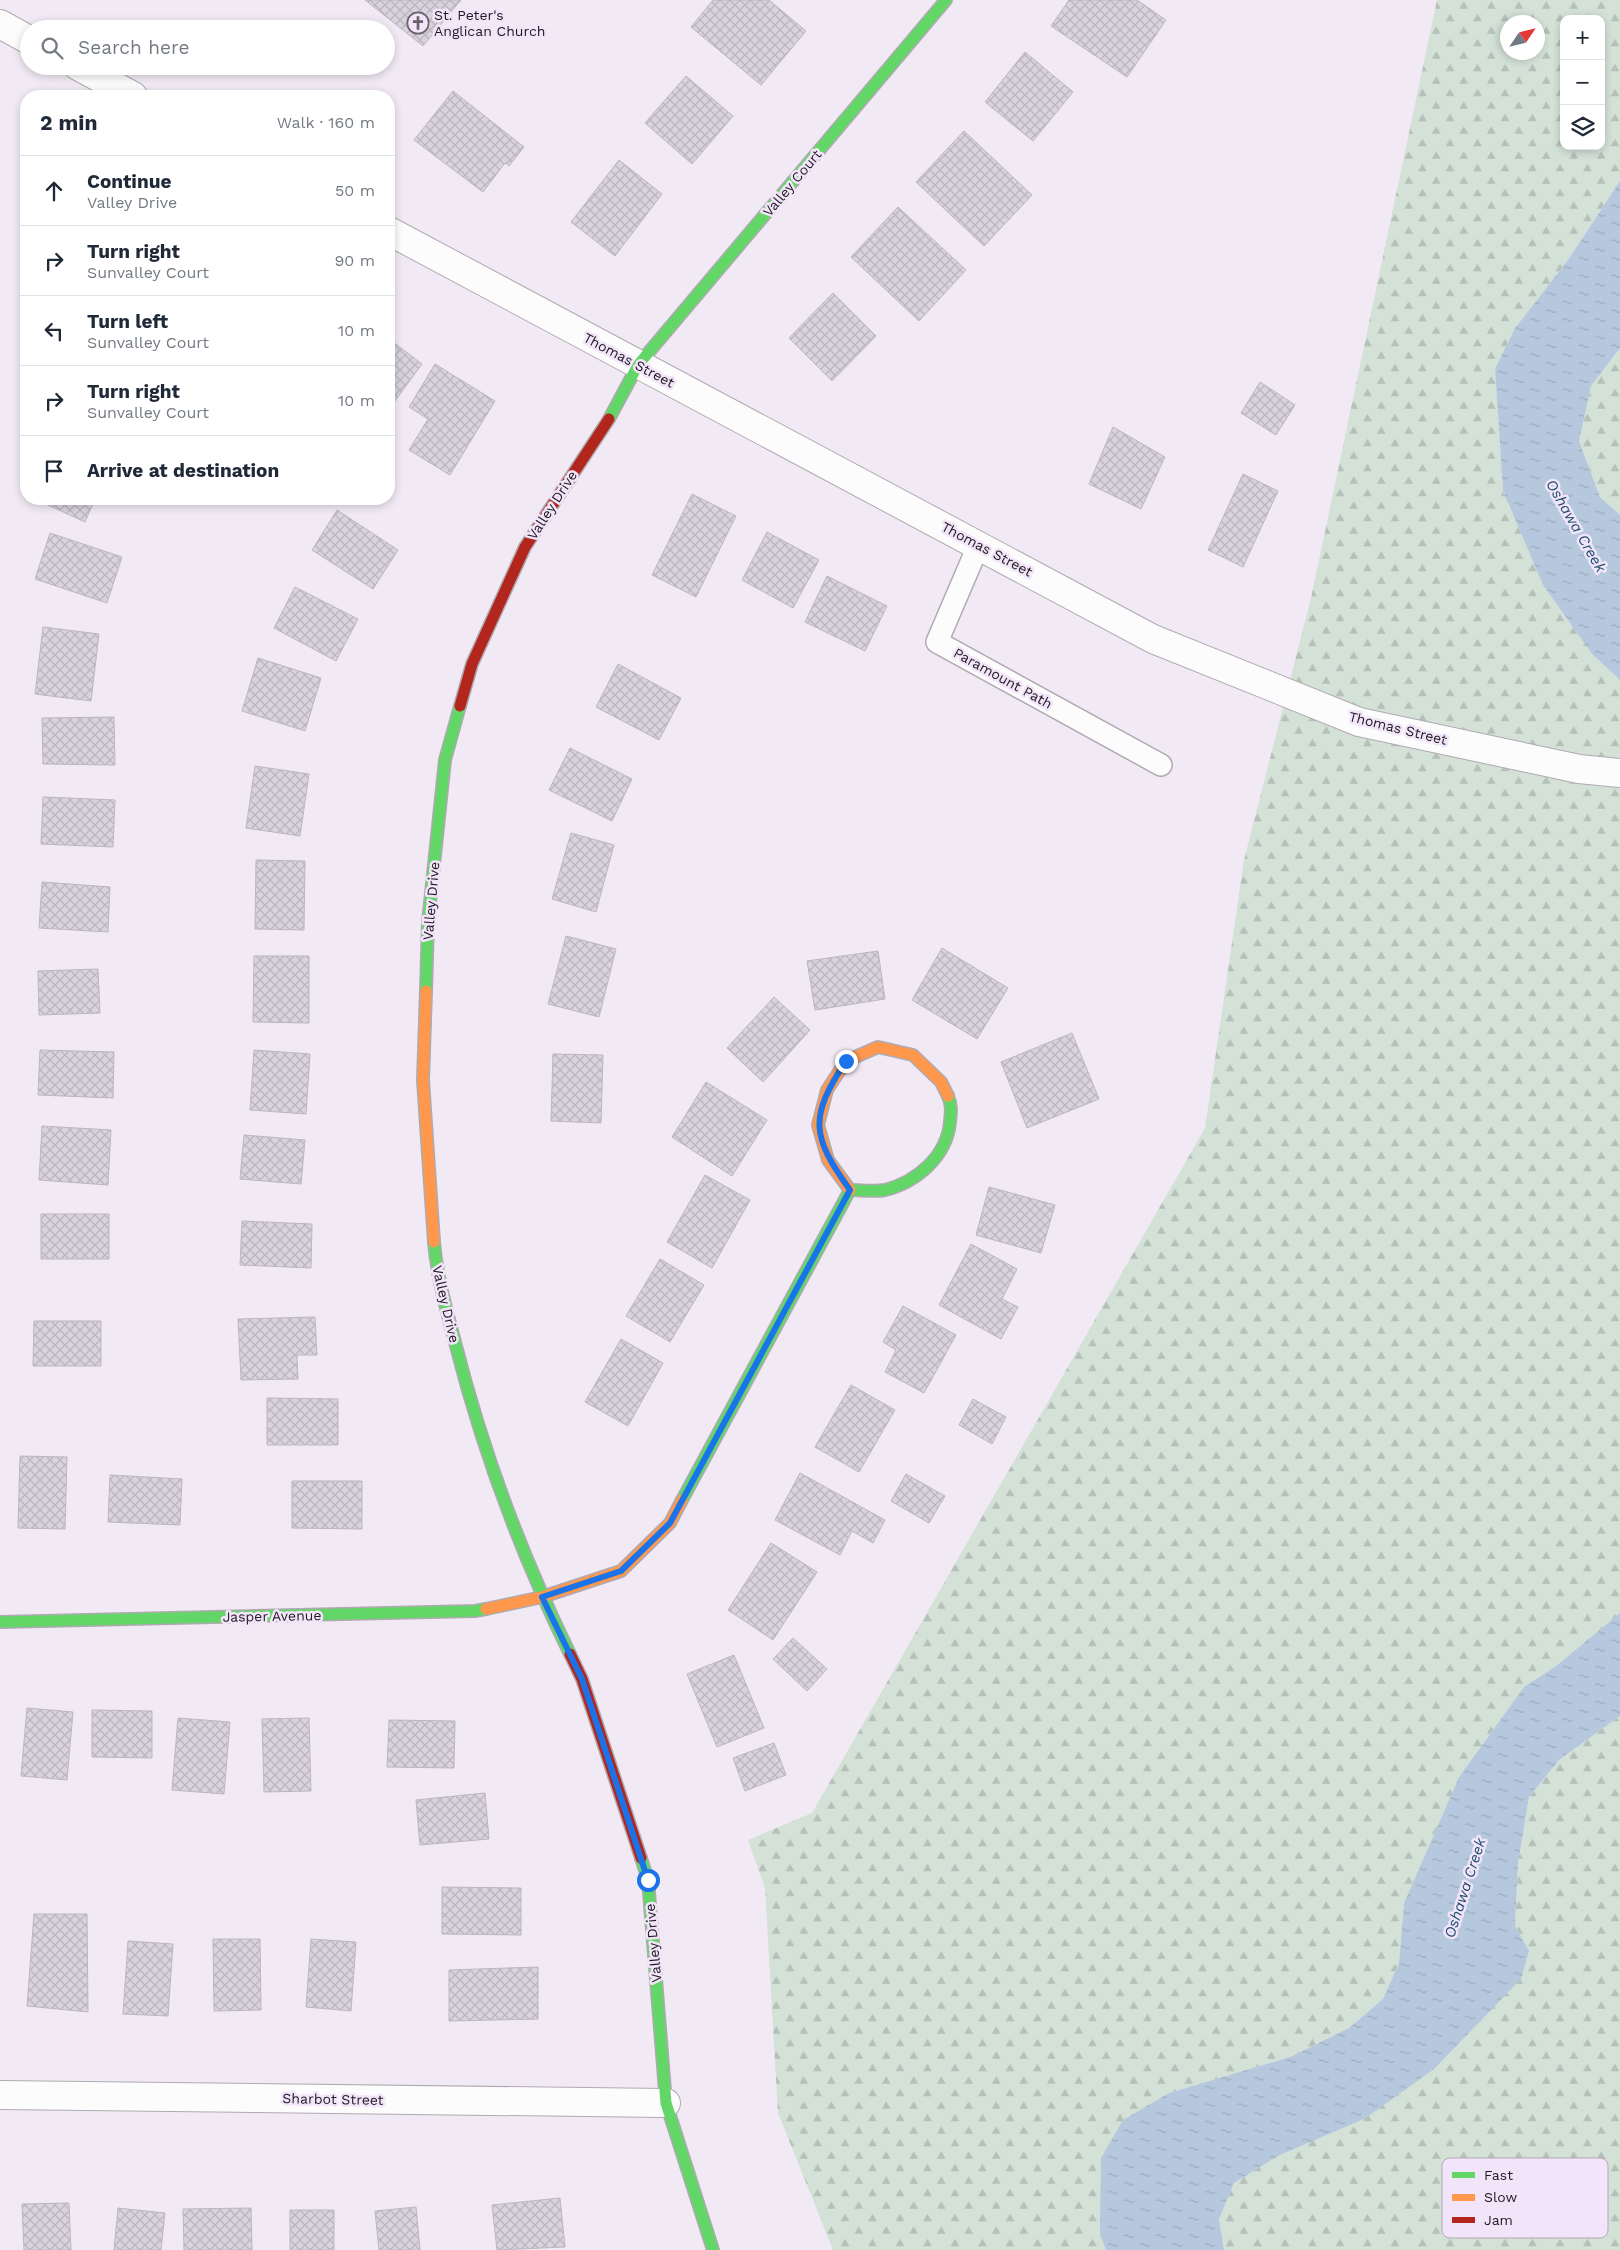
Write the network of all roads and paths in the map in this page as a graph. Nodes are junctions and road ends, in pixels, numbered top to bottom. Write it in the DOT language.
graph roads {
  1 [pos="946,0"];
  2 [pos="0,24"];
  3 [pos="20,35"];
  4 [pos="94,75"];
  5 [pos="122,90"];
  6 [pos="395,234"];
  7 [pos="638,365"];
  8 [pos="978,544"];
  9 [pos="1161,765"];
  10 [pos="1620,773"];
  11 [pos="850,1190"];
  12 [pos="542,1597"];
  13 [pos="0,1622"];
  14 [pos="0,2095"];
  15 [pos="666,2103"];
  16 [pos="713,2250"];
  1 -- 7 [label="street, Valley Court"];
  2 -- 3 [label="street"];
  4 -- 5 [label="street"];
  6 -- 7 [label="street, Thomas Street"];
  7 -- 8 [label="street, Thomas Street"];
  7 -- 12 [label="street, Valley Drive"];
  8 -- 9 [label="lane, Paramount Path"];
  8 -- 10 [label="street, Thomas Street"];
  11 -- 11 [label="street"];
  11 -- 12 [label="street, Jasper Avenue"];
  12 -- 13 [label="street, Jasper Avenue"];
  12 -- 15 [label="street, Valley Drive"];
  14 -- 15 [label="street, Sharbot Street"];
  15 -- 16 [label="street, Valley Drive"];
}
